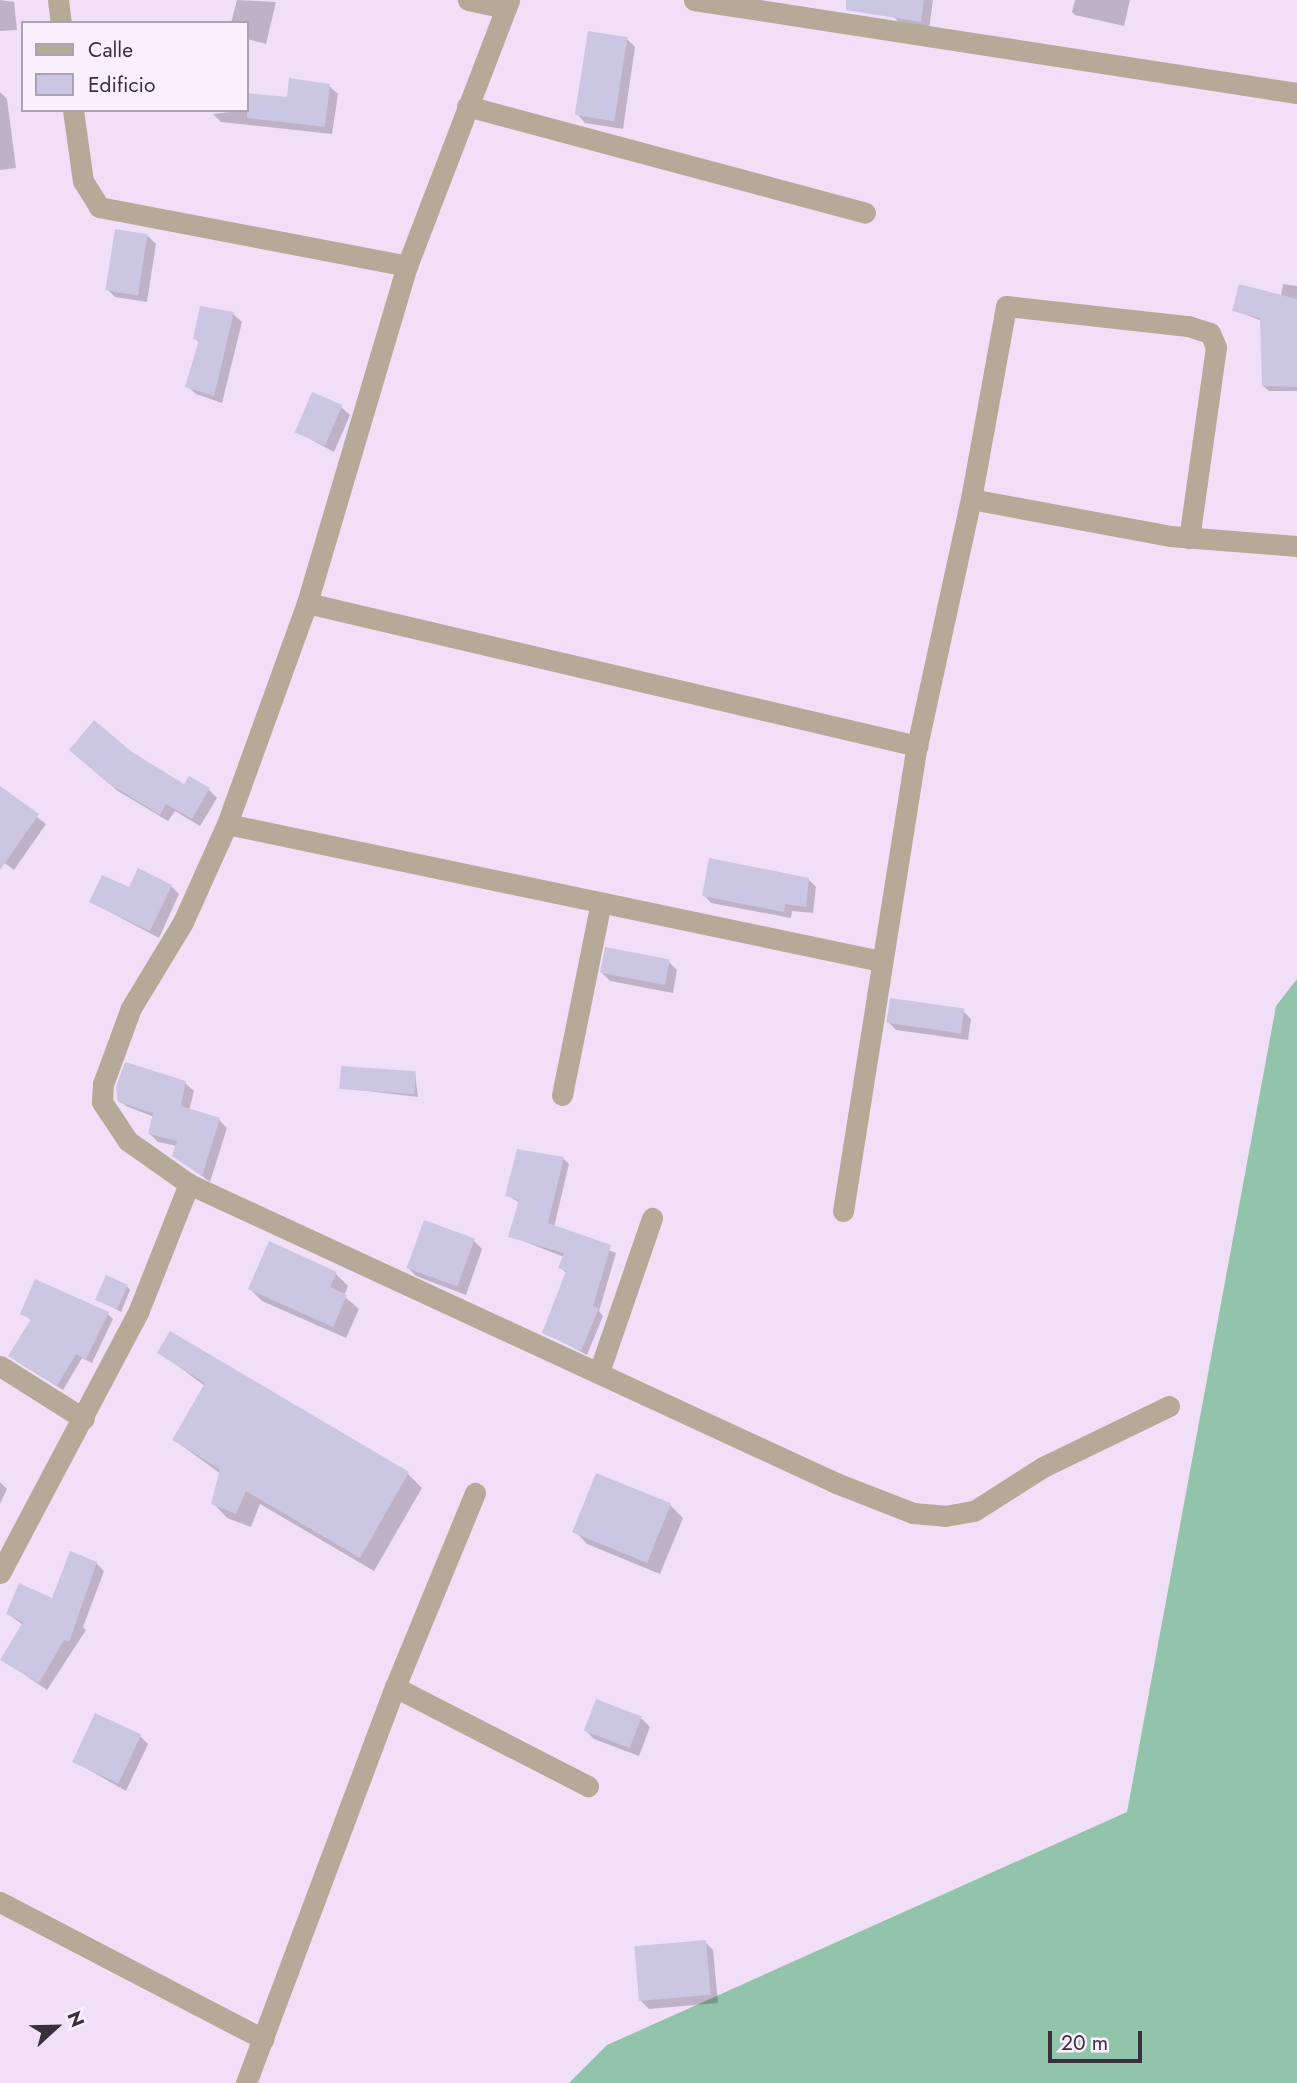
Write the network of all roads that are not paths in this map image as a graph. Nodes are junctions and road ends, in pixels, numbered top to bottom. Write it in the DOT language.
graph roads {
  1 [pos="58,0"];
  2 [pos="468,0"];
  3 [pos="694,0"];
  4 [pos="507,4"];
  5 [pos="61,21"];
  6 [pos="1297,93"];
  7 [pos="467,106"];
  8 [pos="73,112"];
  9 [pos="865,213"];
  10 [pos="408,266"];
  11 [pos="971,499"];
  12 [pos="1189,538"];
  13 [pos="1297,546"];
  14 [pos="307,603"];
  15 [pos="917,746"];
  16 [pos="227,824"];
  17 [pos="600,906"];
  18 [pos="881,961"];
  19 [pos="562,1095"];
  20 [pos="189,1184"];
  21 [pos="843,1211"];
  22 [pos="652,1218"];
  23 [pos="0,1366"];
  24 [pos="599,1372"];
  25 [pos="1169,1406"];
  26 [pos="84,1419"];
  27 [pos="475,1493"];
  28 [pos="0,1573"];
  29 [pos="395,1687"];
  30 [pos="588,1786"];
  31 [pos="0,1902"];
  32 [pos="263,2039"];
  33 [pos="246,2083"];
  1 -- 5 [label="street"];
  2 -- 4 [label="street"];
  3 -- 6 [label="street"];
  4 -- 7 [label="street"];
  7 -- 9 [label="street"];
  7 -- 10 [label="street"];
  8 -- 10 [label="street"];
  10 -- 14 [label="street"];
  11 -- 12 [label="street"];
  11 -- 12 [label="street"];
  11 -- 15 [label="street"];
  12 -- 13 [label="street"];
  14 -- 15 [label="street"];
  14 -- 16 [label="street"];
  15 -- 18 [label="street"];
  16 -- 17 [label="street"];
  16 -- 20 [label="street"];
  17 -- 18 [label="street"];
  17 -- 19 [label="street"];
  18 -- 21 [label="street"];
  20 -- 24 [label="street"];
  20 -- 26 [label="street"];
  22 -- 24 [label="street"];
  23 -- 26 [label="street"];
  24 -- 25 [label="street"];
  26 -- 28 [label="street"];
  27 -- 29 [label="street"];
  29 -- 30 [label="street"];
  29 -- 32 [label="street"];
  31 -- 32 [label="street"];
  32 -- 33 [label="street"];
}
